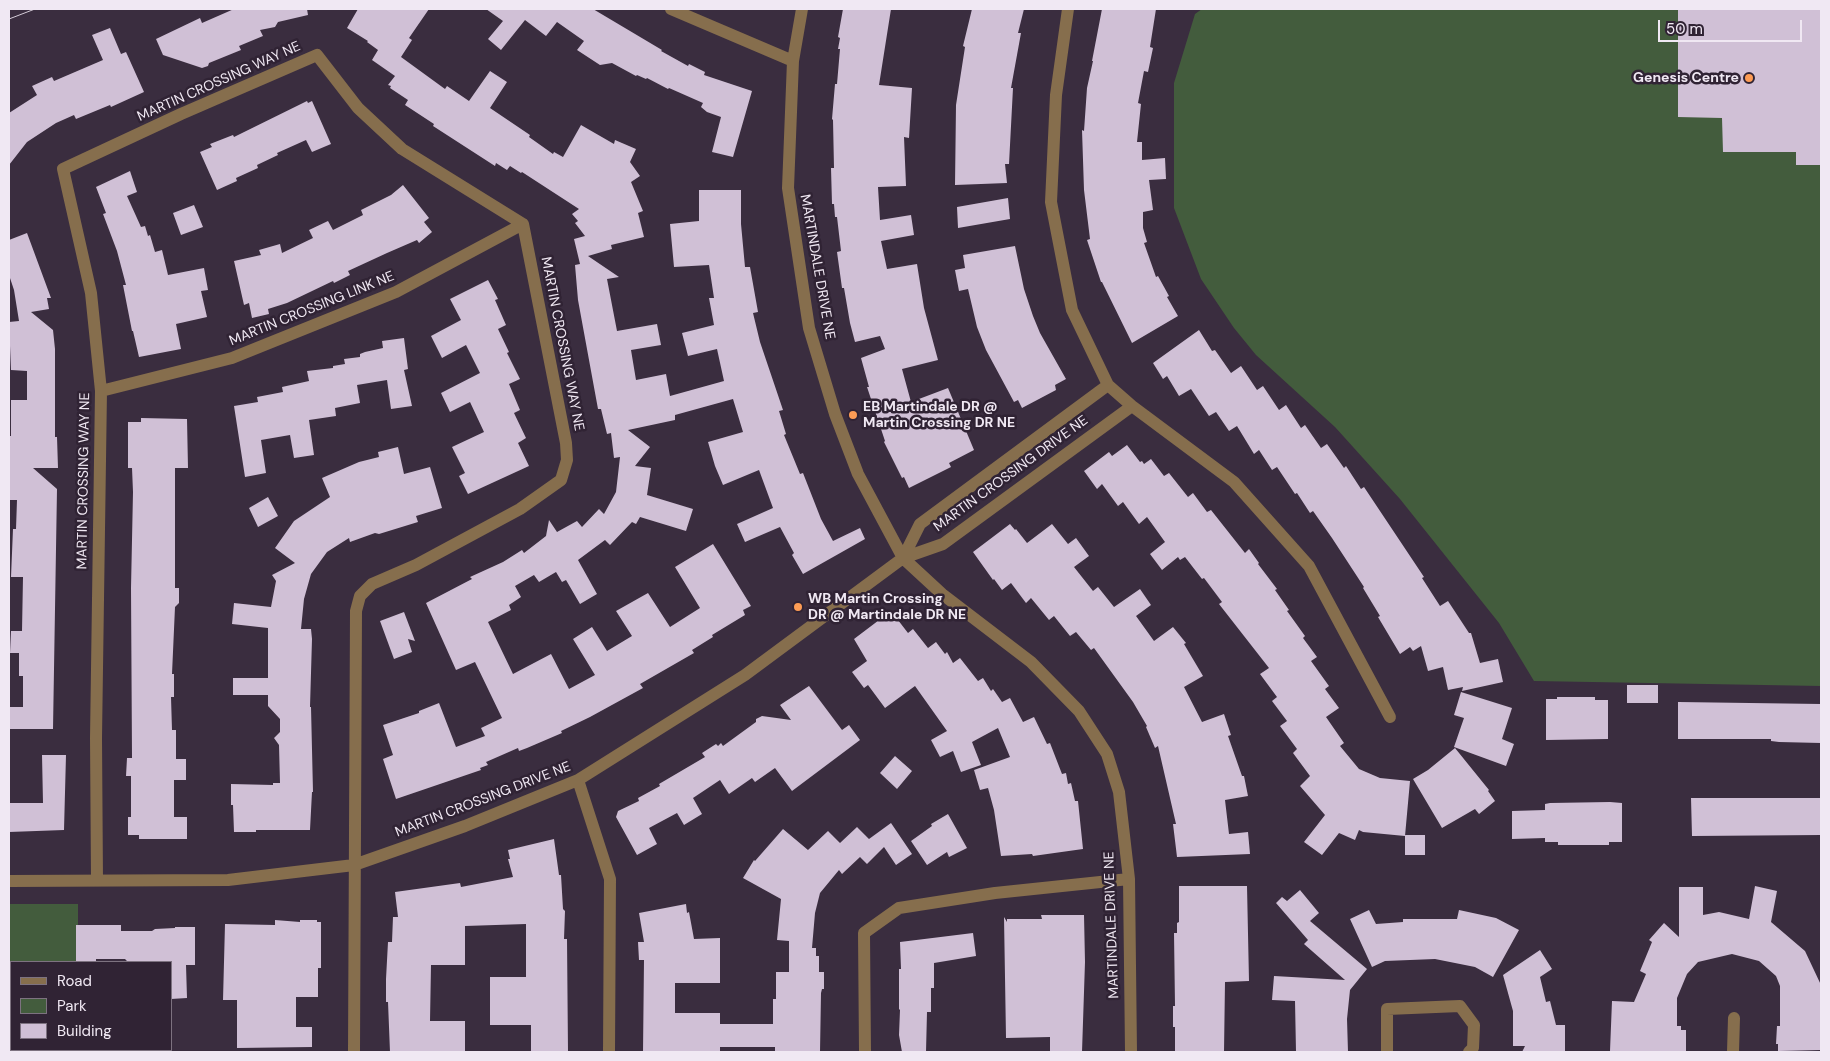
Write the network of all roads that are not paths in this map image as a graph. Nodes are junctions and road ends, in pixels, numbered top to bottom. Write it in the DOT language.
graph roads {
  1 [pos="671,9"];
  2 [pos="802,9"];
  3 [pos="1068,9"];
  4 [pos="793,62"];
  5 [pos="523,224"];
  6 [pos="1108,385"];
  7 [pos="101,391"];
  8 [pos="1132,406"];
  9 [pos="903,558"];
  10 [pos="1390,718"];
  11 [pos="578,780"];
  12 [pos="354,865"];
  13 [pos="1129,879"];
  14 [pos="96,880"];
  15 [pos="9,881"];
  16 [pos="1734,1018"];
  17 [pos="354,1052"];
  18 [pos="609,1052"];
  19 [pos="865,1052"];
  20 [pos="1130,1052"];
  21 [pos="1387,1052"];
  22 [pos="1469,1052"];
  23 [pos="1733,1052"];
  1 -- 4 [label="street"];
  2 -- 4 [label="street, MARTINDALE DRIVE NE"];
  3 -- 6 [label="street"];
  4 -- 9 [label="street, MARTINDALE DRIVE NE"];
  5 -- 7 [label="street, MARTIN CROSSING LINK NE"];
  5 -- 7 [label="street, MARTIN CROSSING WAY NE"];
  5 -- 12 [label="street, MARTIN CROSSING WAY NE"];
  6 -- 8 [label="street"];
  6 -- 9 [label="street, MARTIN CROSSING DRIVE NE"];
  7 -- 14 [label="street, MARTIN CROSSING WAY NE"];
  8 -- 9 [label="street, MARTIN CROSSING DRIVE NE"];
  8 -- 10 [label="street"];
  9 -- 11 [label="street, MARTIN CROSSING DRIVE NE"];
  9 -- 13 [label="street, MARTINDALE DRIVE NE"];
  11 -- 12 [label="street, MARTIN CROSSING DRIVE NE"];
  11 -- 18 [label="street"];
  12 -- 14 [label="street, MARTIN CROSSING DRIVE NE"];
  12 -- 17 [label="street, MARTIN CROSSING WAY NE"];
  13 -- 19 [label="street"];
  13 -- 20 [label="street, MARTINDALE DRIVE NE"];
  14 -- 15 [label="street, MARTIN CROSSING DRIVE NE"];
  16 -- 23 [label="street"];
  21 -- 22 [label="street"];
}
